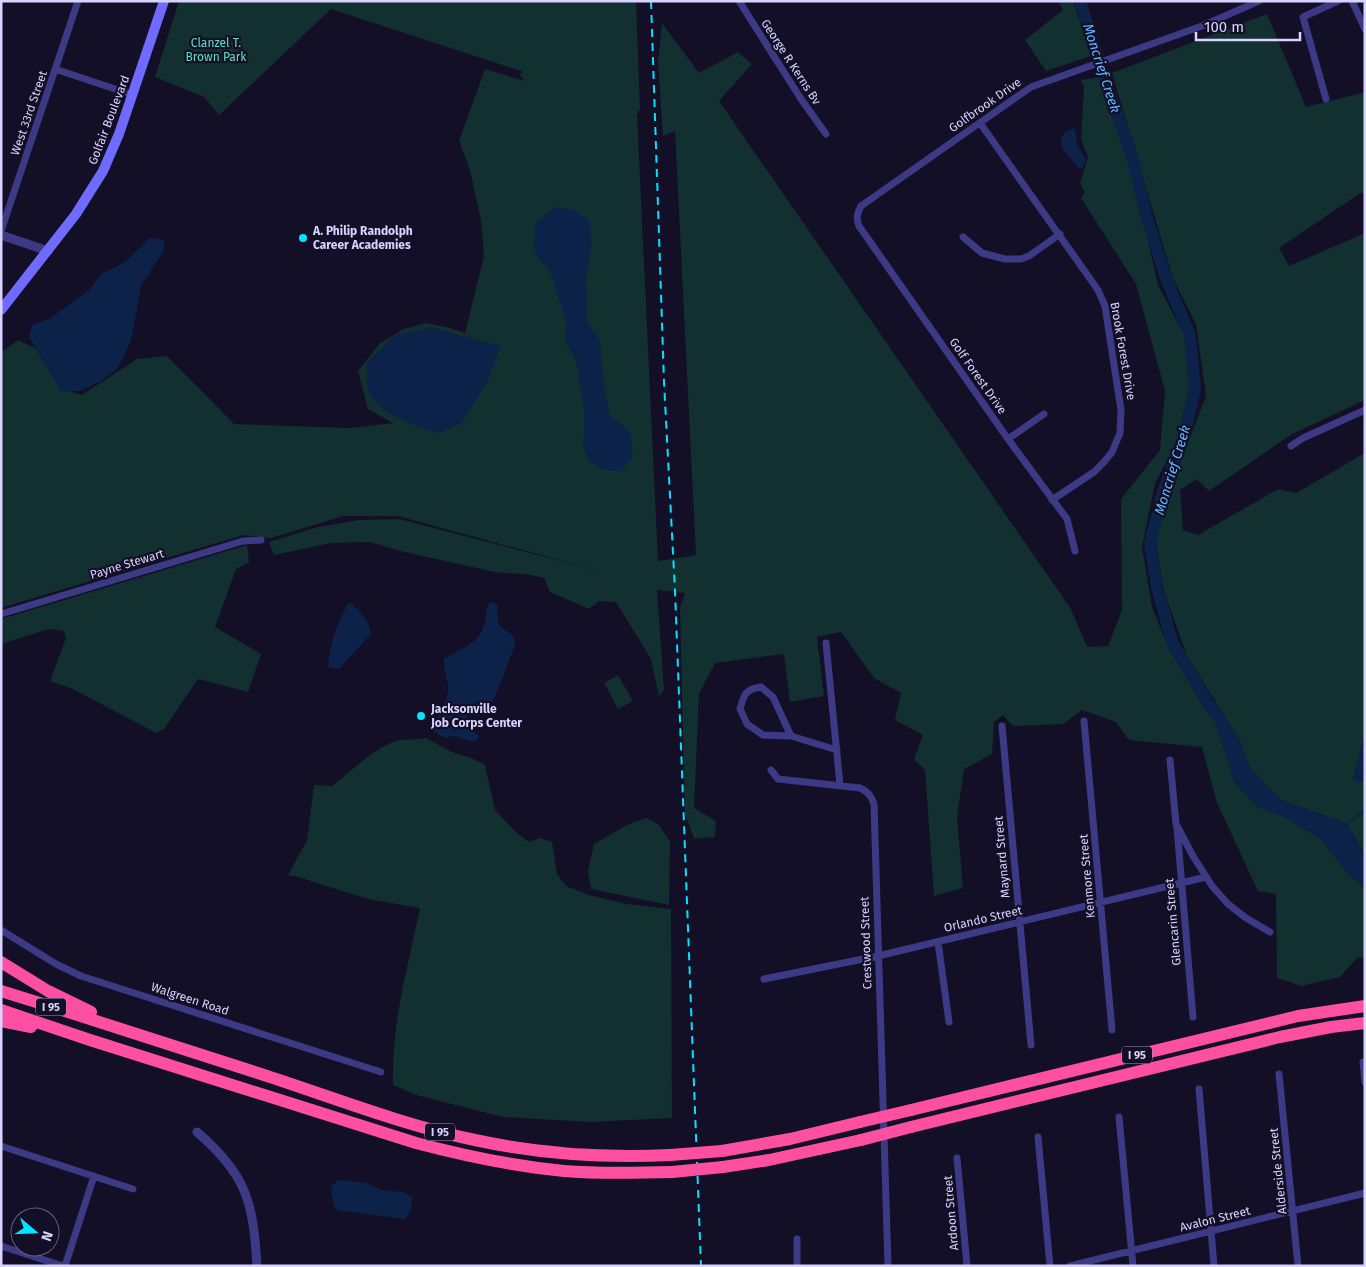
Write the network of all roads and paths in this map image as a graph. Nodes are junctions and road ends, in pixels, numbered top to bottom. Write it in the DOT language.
graph roads {
  1 [pos="78,1"];
  2 [pos="164,1"];
  3 [pos="738,1"];
  4 [pos="1259,1"];
  5 [pos="1338,1"];
  6 [pos="1352,1"];
  7 [pos="1365,29"];
  8 [pos="56,69"];
  9 [pos="133,94"];
  10 [pos="1326,99"];
  11 [pos="980,123"];
  12 [pos="826,134"];
  13 [pos="857,217"];
  14 [pos="1,231"];
  15 [pos="1060,234"];
  16 [pos="1,235"];
  17 [pos="963,238"];
  18 [pos="48,250"];
  19 [pos="1,310"];
  20 [pos="1365,410"];
  21 [pos="1044,414"];
  22 [pos="1008,439"];
  23 [pos="1291,446"];
  24 [pos="1052,500"];
  25 [pos="261,540"];
  26 [pos="1075,551"];
  27 [pos="1,614"];
  28 [pos="826,643"];
  29 [pos="1084,721"];
  30 [pos="1002,726"];
  31 [pos="791,736"];
  32 [pos="837,750"];
  33 [pos="1170,760"];
  34 [pos="771,770"];
  35 [pos="840,785"];
  36 [pos="1176,824"];
  37 [pos="1206,877"];
  38 [pos="1181,884"];
  39 [pos="1100,902"];
  40 [pos="1019,923"];
  41 [pos="1,930"];
  42 [pos="1270,932"];
  43 [pos="938,942"];
  44 [pos="878,956"];
  45 [pos="1,962"];
  46 [pos="764,979"];
  47 [pos="1,991"];
  48 [pos="1365,1006"];
  49 [pos="1,1010"];
  50 [pos="1193,1017"];
  51 [pos="1,1021"];
  52 [pos="949,1022"];
  53 [pos="1365,1023"];
  54 [pos="1112,1030"];
  55 [pos="90,1040"];
  56 [pos="170,1044"];
  57 [pos="1031,1045"];
  58 [pos="1363,1062"];
  59 [pos="380,1072"];
  60 [pos="1278,1074"];
  61 [pos="1365,1082"];
  62 [pos="1199,1089"];
  63 [pos="1119,1117"];
  64 [pos="198,1132"];
  65 [pos="1038,1138"];
  66 [pos="1,1146"];
  67 [pos="957,1158"];
  68 [pos="94,1176"];
  69 [pos="132,1189"];
  70 [pos="1365,1193"];
  71 [pos="1293,1211"];
  72 [pos="1211,1231"];
  73 [pos="797,1239"];
  74 [pos="1,1246"];
  75 [pos="1132,1251"];
  76 [pos="64,1266"];
  77 [pos="257,1266"];
  78 [pos="797,1266"];
  79 [pos="888,1266"];
  80 [pos="967,1266"];
  81 [pos="1050,1266"];
  82 [pos="1070,1266"];
  83 [pos="1133,1266"];
  84 [pos="1214,1266"];
  85 [pos="1298,1266"];
  1 -- 8 [label="street, West 33rd Street"];
  2 -- 9 [label="main road, Golfair Boulevard"];
  3 -- 12 [label="street, George R Kerns Bv"];
  4 -- 11 [label="street, Golfbrook Drive"];
  5 -- 10 [label="street"];
  6 -- 7 [label="street"];
  8 -- 9 [label="street"];
  8 -- 14 [label="street, West 33rd Street"];
  9 -- 18 [label="main road, Golfair Boulevard"];
  11 -- 13 [label="street, Golfbrook Drive"];
  11 -- 15 [label="street, Brook Forest Drive"];
  13 -- 22 [label="street, Golf Forest Drive"];
  15 -- 17 [label="street"];
  15 -- 24 [label="street, Brook Forest Drive"];
  16 -- 18 [label="street"];
  18 -- 19 [label="main road, Golfair Boulevard"];
  20 -- 23 [label="street"];
  21 -- 22 [label="street"];
  22 -- 24 [label="street, Golf Forest Drive"];
  24 -- 26 [label="street, Golf Forest Drive"];
  25 -- 27 [label="street, Payne Stewart"];
  28 -- 32 [label="street"];
  29 -- 39 [label="street, Kenmore Street"];
  30 -- 40 [label="street, Maynard Street"];
  31 -- 31 [label="street"];
  31 -- 32 [label="street"];
  32 -- 35 [label="street"];
  33 -- 36 [label="street, Glencarin Street"];
  34 -- 35 [label="street, Crestwood Street"];
  35 -- 44 [label="street, Crestwood Street"];
  36 -- 37 [label="street"];
  36 -- 38 [label="street, Glencarin Street"];
  37 -- 38 [label="street, Orlando Street"];
  37 -- 42 [label="street"];
  38 -- 39 [label="street, Orlando Street"];
  38 -- 50 [label="street, Glencarin Street"];
  39 -- 40 [label="street, Orlando Street"];
  39 -- 54 [label="street, Kenmore Street"];
  40 -- 43 [label="street, Orlando Street"];
  40 -- 57 [label="street, Maynard Street"];
  41 -- 59 [label="street, Walgreen Road"];
  43 -- 44 [label="street, Orlando Street"];
  43 -- 52 [label="street"];
  44 -- 46 [label="street, Orlando Street"];
  44 -- 79 [label="street, Crestwood Street"];
  45 -- 56 [label="highway"];
  47 -- 56 [label="highway, I 95"];
  48 -- 56 [label="highway, I 95, bridge"];
  49 -- 55 [label="highway, I 95"];
  51 -- 55 [label="highway"];
  53 -- 55 [label="highway, I 95, bridge"];
  58 -- 61 [label="street"];
  60 -- 71 [label="street, Alderside Street"];
  62 -- 72 [label="street"];
  63 -- 75 [label="street"];
  64 -- 77 [label="street"];
  65 -- 81 [label="street"];
  66 -- 68 [label="street"];
  67 -- 80 [label="street, Ardoon Street"];
  68 -- 69 [label="street"];
  68 -- 76 [label="street"];
  70 -- 71 [label="street, Avalon Street"];
  71 -- 72 [label="street, Avalon Street"];
  71 -- 85 [label="street, Alderside Street"];
  72 -- 75 [label="street, Avalon Street"];
  72 -- 84 [label="street"];
  73 -- 78 [label="street"];
  74 -- 76 [label="street"];
  75 -- 82 [label="street, Avalon Street"];
  75 -- 83 [label="street"];
}
